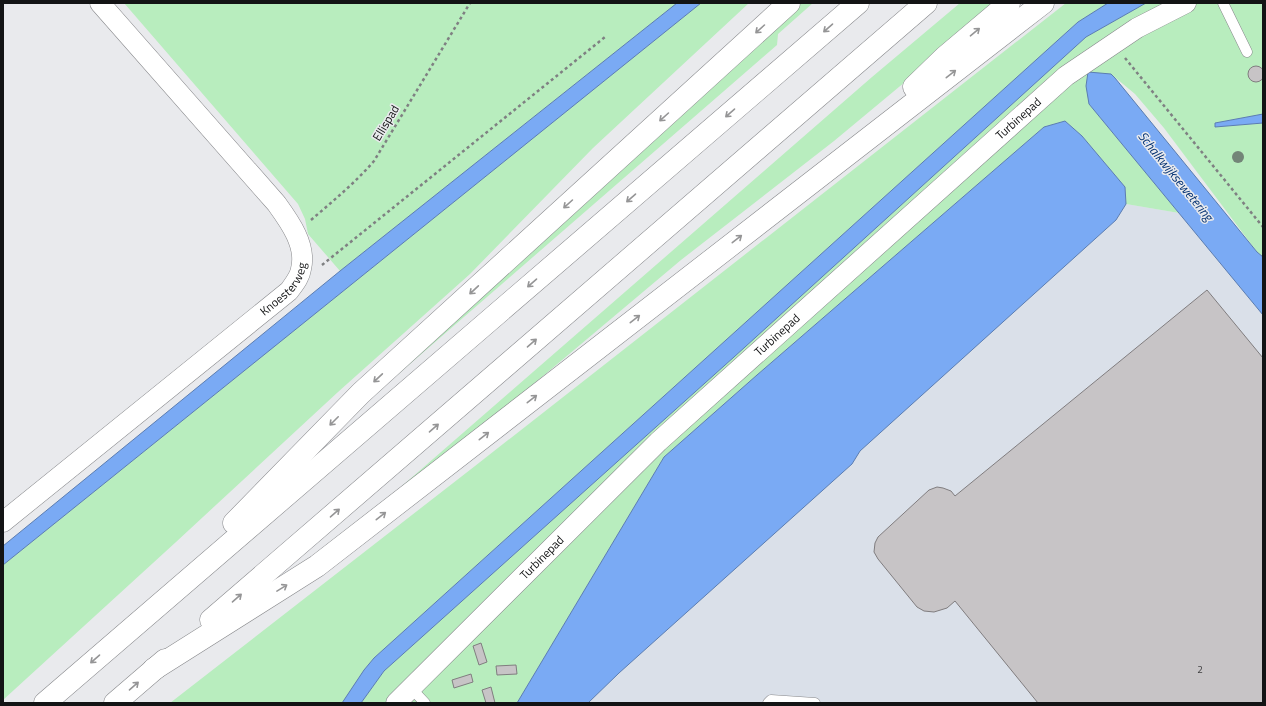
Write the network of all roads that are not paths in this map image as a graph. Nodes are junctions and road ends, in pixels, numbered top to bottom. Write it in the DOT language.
graph roads {
  1 [pos="100,3"];
  2 [pos="789,3"];
  3 [pos="858,3"];
  4 [pos="926,3"];
  5 [pos="1009,3"];
  6 [pos="1043,3"];
  7 [pos="1186,3"];
  8 [pos="1223,3"];
  9 [pos="1247,52"];
  10 [pos="832,166"];
  11 [pos="3,522"];
  12 [pos="125,633"];
  13 [pos="154,669"];
  14 [pos="411,688"];
  15 [pos="45,703"];
  16 [pos="115,703"];
  17 [pos="396,703"];
  18 [pos="425,703"];
  19 [pos="768,703"];
  20 [pos="815,703"];
  1 -- 11 [label="street, Knoesterweg"];
  2 -- 12 [label="highway, one-way"];
  3 -- 12 [label="highway, one-way"];
  13 -- 4 [label="highway, one-way"];
  10 -- 5 [label="highway, one-way"];
  10 -- 6 [label="highway, one-way"];
  7 -- 14 [label="street, Turbinepad"];
  8 -- 9 [label="lane"];
  13 -- 10 [label="highway, one-way"];
  12 -- 15 [label="highway, one-way"];
  16 -- 13 [label="highway, one-way"];
  14 -- 17 [label="street, Turbinepad"];
  14 -- 18 [label="lane"];
  19 -- 20 [label="lane"];
}
